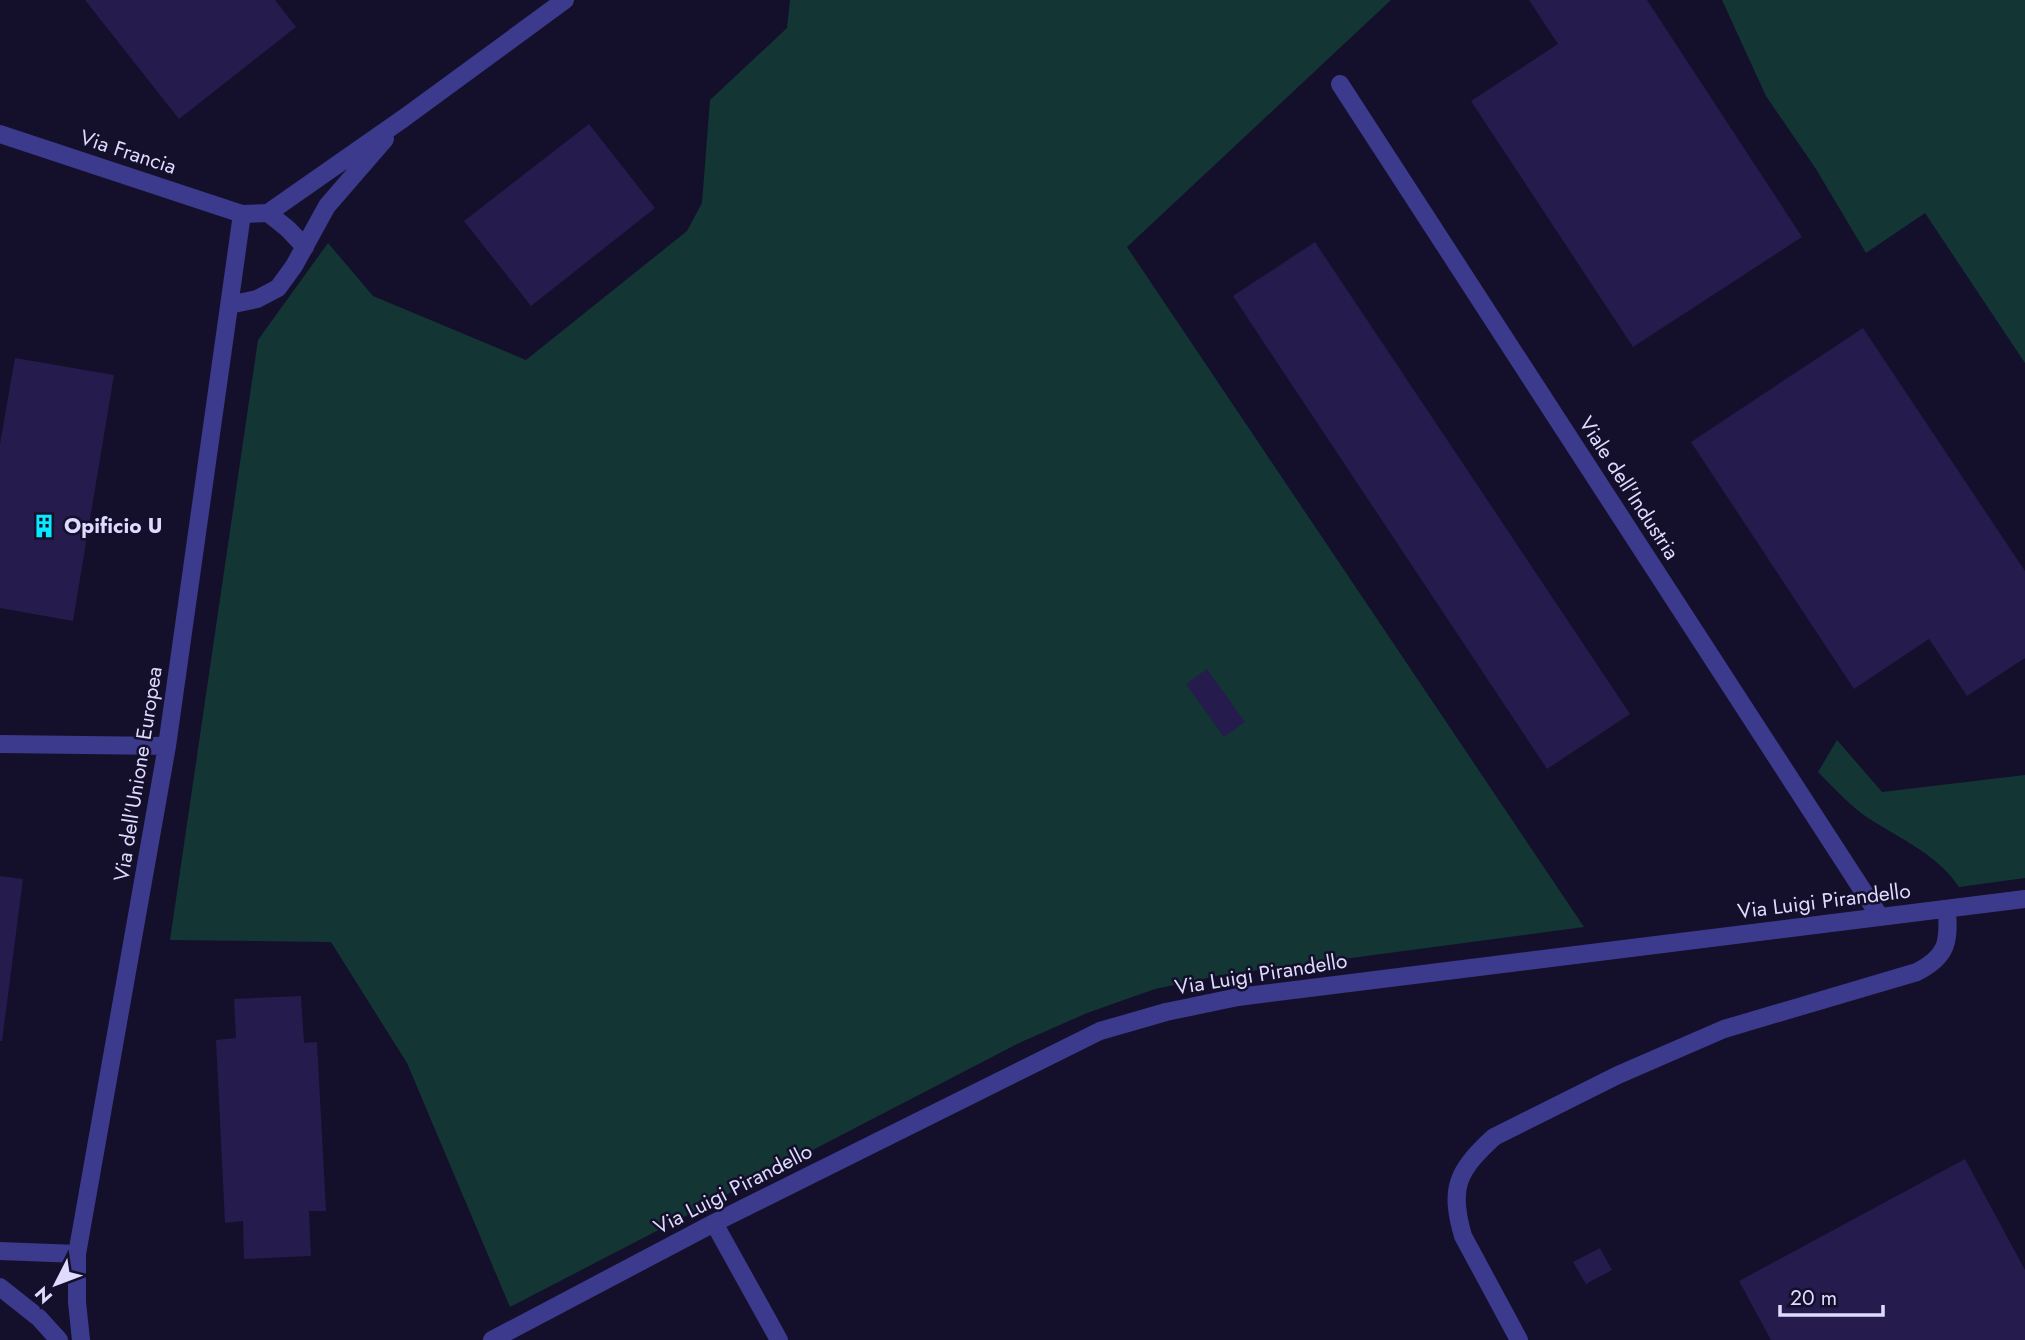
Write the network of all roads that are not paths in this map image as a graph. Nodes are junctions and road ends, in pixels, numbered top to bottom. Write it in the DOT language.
graph roads {
  1 [pos="565,0"];
  2 [pos="1340,84"];
  3 [pos="404,118"];
  4 [pos="0,134"];
  5 [pos="242,214"];
  6 [pos="268,214"];
  7 [pos="305,247"];
  8 [pos="229,305"];
  9 [pos="0,744"];
  10 [pos="167,746"];
  11 [pos="2025,899"];
  12 [pos="1947,909"];
  13 [pos="1880,917"];
  14 [pos="714,1223"];
  15 [pos="0,1251"];
  16 [pos="77,1254"];
  17 [pos="0,1287"];
  18 [pos="60,1340"];
  19 [pos="81,1340"];
  20 [pos="492,1340"];
  21 [pos="779,1340"];
  22 [pos="1520,1340"];
  1 -- 3 [label="street"];
  2 -- 13 [label="street, Viale dell'Industria"];
  3 -- 6 [label="street"];
  3 -- 7 [label="street"];
  4 -- 5 [label="street, Via Francia"];
  5 -- 6 [label="street, Via Francia"];
  5 -- 8 [label="street, Via dell'Unione Europea"];
  6 -- 7 [label="street"];
  7 -- 8 [label="street"];
  8 -- 10 [label="street, Via dell'Unione Europea"];
  9 -- 10 [label="street"];
  10 -- 16 [label="street, Via dell'Unione Europea"];
  11 -- 12 [label="street, Via Luigi Pirandello"];
  12 -- 13 [label="street, Via Luigi Pirandello"];
  12 -- 22 [label="street"];
  13 -- 14 [label="street, Via Luigi Pirandello"];
  14 -- 20 [label="street, Via Luigi Pirandello"];
  14 -- 21 [label="street"];
  15 -- 16 [label="street"];
  16 -- 19 [label="street, Via dell'Unione Europea"];
  17 -- 18 [label="street"];
}
